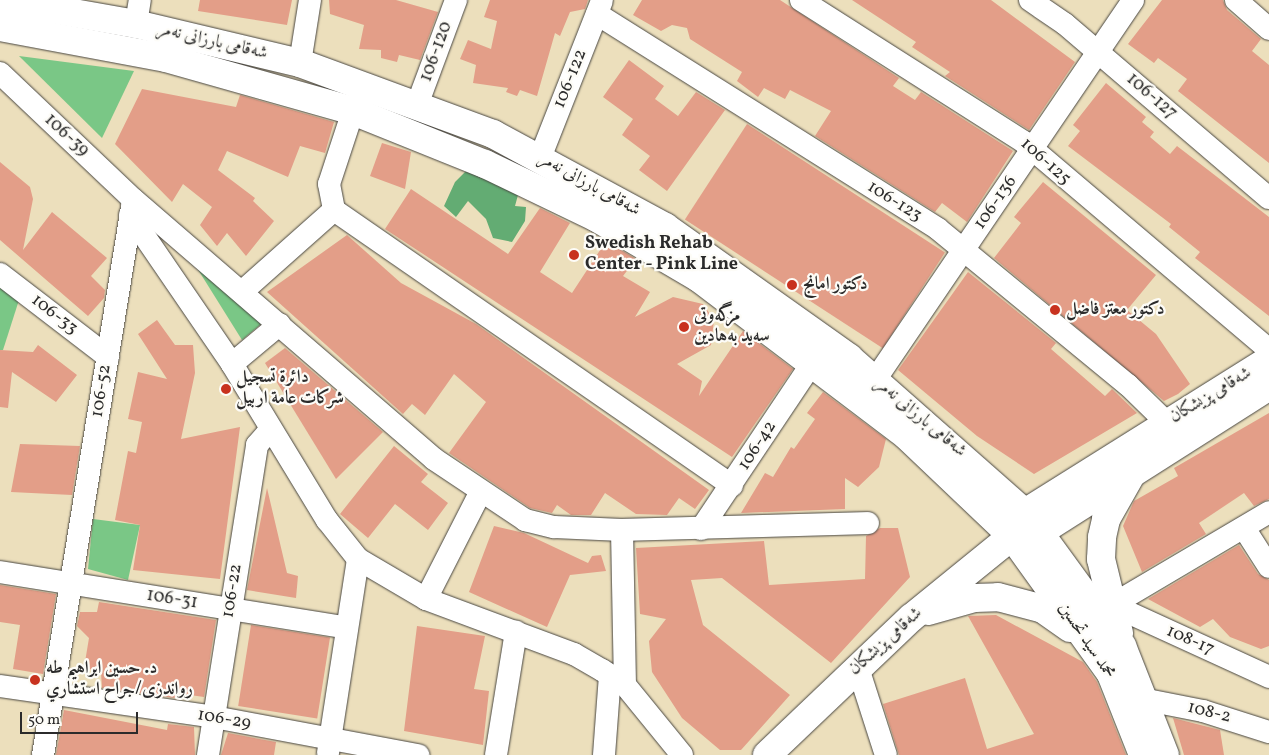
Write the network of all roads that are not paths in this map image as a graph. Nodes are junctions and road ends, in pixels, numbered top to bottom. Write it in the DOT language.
graph roads {
  1 [pos="0,0"];
  2 [pos="310,0"];
  3 [pos="456,0"];
  4 [pos="801,0"];
  5 [pos="1030,0"];
  6 [pos="1133,0"];
  7 [pos="1236,0"];
  8 [pos="599,7"];
  9 [pos="138,12"];
  10 [pos="0,27"];
  11 [pos="1269,28"];
  12 [pos="1098,52"];
  13 [pos="300,63"];
  14 [pos="0,73"];
  15 [pos="417,105"];
  16 [pos="353,111"];
  17 [pos="1033,149"];
  18 [pos="540,158"];
  19 [pos="1269,198"];
  20 [pos="132,207"];
  21 [pos="334,210"];
  22 [pos="964,250"];
  23 [pos="0,274"];
  24 [pos="244,290"];
  25 [pos="280,324"];
  26 [pos="1269,350"];
  27 [pos="108,357"];
  28 [pos="1269,360"];
  29 [pos="813,362"];
  30 [pos="232,364"];
  31 [pos="876,380"];
  32 [pos="1269,386"];
  33 [pos="1167,423"];
  34 [pos="269,431"];
  35 [pos="1105,462"];
  36 [pos="1136,466"];
  37 [pos="997,484"];
  38 [pos="732,486"];
  39 [pos="480,493"];
  40 [pos="1269,512"];
  41 [pos="1032,522"];
  42 [pos="868,523"];
  43 [pos="1244,528"];
  44 [pos="701,529"];
  45 [pos="622,530"];
  46 [pos="1012,536"];
  47 [pos="358,559"];
  48 [pos="1269,567"];
  49 [pos="0,572"];
  50 [pos="72,584"];
  51 [pos="426,599"];
  52 [pos="1112,605"];
  53 [pos="229,609"];
  54 [pos="910,618"];
  55 [pos="344,627"];
  56 [pos="516,632"];
  57 [pos="1122,646"];
  58 [pos="1095,650"];
  59 [pos="858,668"];
  60 [pos="1269,677"];
  61 [pos="618,680"];
  62 [pos="0,686"];
  63 [pos="53,694"];
  64 [pos="1147,700"];
  65 [pos="214,717"];
  66 [pos="1269,732"];
  67 [pos="329,747"];
  68 [pos="43,755"];
  69 [pos="208,755"];
  70 [pos="418,755"];
  71 [pos="496,755"];
  72 [pos="604,755"];
  73 [pos="682,755"];
  74 [pos="767,755"];
  75 [pos="886,755"];
  76 [pos="1143,755"];
  77 [pos="1165,755"];
  1 -- 9 [label="main road, شەقامی بارزانی نەمر"];
  2 -- 13 [label="street"];
  3 -- 15 [label="street, 106-120"];
  4 -- 17 [label="street, 106-125"];
  5 -- 12 [label="street, 106-127"];
  6 -- 12 [label="street, 106-136"];
  7 -- 11 [label="street"];
  8 -- 18 [label="street, 106-122"];
  8 -- 22 [label="street, 106-123"];
  9 -- 13 [label="main road, شەقامی بارزانی نەمر"];
  10 -- 16 [label="main road, شەقامی بارزانی نەمر"];
  12 -- 17 [label="street, 106-136"];
  12 -- 19 [label="street, 106-127"];
  13 -- 15 [label="main road, شەقامی بارزانی نەمر"];
  14 -- 20 [label="street, 106-39"];
  15 -- 18 [label="main road, شەقامی بارزانی نەمر"];
  16 -- 21 [label="street"];
  16 -- 29 [label="main road, شەقامی بارزانی نەمر"];
  17 -- 22 [label="street, 106-136"];
  17 -- 26 [label="street, 106-125"];
  18 -- 31 [label="main road, شەقامی بارزانی نەمر"];
  20 -- 24 [label="street"];
  20 -- 27 [label="street, 106-52"];
  20 -- 30 [label="street"];
  21 -- 24 [label="street"];
  21 -- 38 [label="street"];
  22 -- 31 [label="street, 106-136"];
  22 -- 33 [label="street, 106-123"];
  23 -- 27 [label="street, 106-33"];
  24 -- 25 [label="street"];
  25 -- 30 [label="street"];
  25 -- 39 [label="street"];
  27 -- 50 [label="street, 106-52"];
  28 -- 33 [label="main road, شەقامی پزیشکان"];
  29 -- 38 [label="street, 106-42"];
  29 -- 46 [label="main road, شەقامی بارزانی نەمر"];
  30 -- 34 [label="street"];
  31 -- 37 [label="main road, شەقامی بارزانی نەمر"];
  32 -- 36 [label="main road, شەقامی پزیشکان"];
  33 -- 35 [label="main road, شەقامی پزیشکان"];
  34 -- 47 [label="street"];
  34 -- 53 [label="street, 106-22"];
  35 -- 37 [label="main road"];
  35 -- 41 [label="main road, شەقامی پزیشکان"];
  36 -- 41 [label="main road, شەقامی پزیشکان"];
  36 -- 52 [label="main road"];
  37 -- 41 [label="main road, شەقامی بارزانی نەمر"];
  38 -- 44 [label="street, 106-42"];
  39 -- 45 [label="street"];
  39 -- 51 [label="street"];
  40 -- 43 [label="street"];
  41 -- 46 [label="main road, شەقامی پزیشکان"];
  41 -- 57 [label="main road, شەقامی بارزانی نەمر"];
  42 -- 44 [label="street"];
  43 -- 48 [label="street"];
  43 -- 52 [label="street"];
  44 -- 45 [label="street"];
  45 -- 61 [label="street"];
  46 -- 54 [label="main road, شەقامی پزیشکان"];
  46 -- 58 [label="main road, محمد سید تحسین"];
  47 -- 51 [label="street"];
  47 -- 55 [label="street"];
  49 -- 50 [label="street, 106-31"];
  50 -- 53 [label="street, 106-31"];
  50 -- 63 [label="street, 106-52"];
  51 -- 56 [label="street"];
  52 -- 57 [label="main road"];
  52 -- 60 [label="street, 108-17"];
  53 -- 55 [label="street, 106-31"];
  53 -- 65 [label="street, 106-22"];
  54 -- 58 [label="main road"];
  54 -- 59 [label="main road, شەقامی پزیشکان"];
  55 -- 67 [label="street"];
  56 -- 61 [label="street"];
  56 -- 71 [label="street"];
  57 -- 64 [label="main road, شەقامی بارزانی نەمر"];
  58 -- 76 [label="main road, محمد سید تحسین"];
  59 -- 74 [label="main road, شەقامی پزیشکان"];
  59 -- 75 [label="street"];
  61 -- 72 [label="street"];
  61 -- 73 [label="street"];
  62 -- 63 [label="street, 106-29"];
  63 -- 65 [label="street, 106-29"];
  63 -- 68 [label="street, 106-52"];
  64 -- 66 [label="street, 108-2"];
  64 -- 77 [label="main road, شەقامی بارزانی نەمر"];
  65 -- 67 [label="street, 106-29"];
  65 -- 69 [label="street, 106-22"];
  67 -- 70 [label="street, 106-29"];
}
